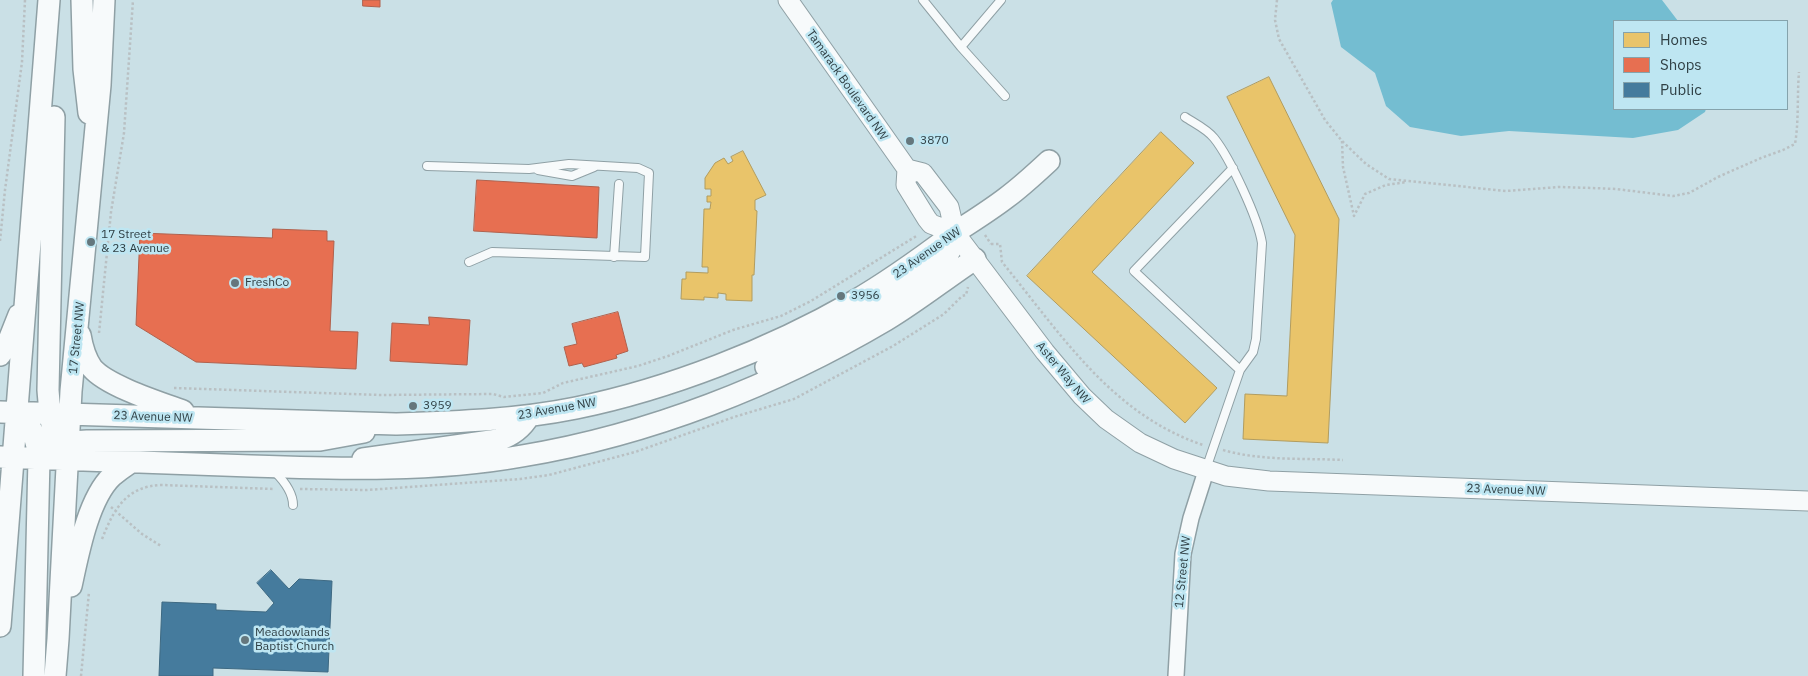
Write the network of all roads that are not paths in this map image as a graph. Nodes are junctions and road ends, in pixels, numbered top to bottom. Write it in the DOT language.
graph roads {
  1 [pos="49,0"];
  2 [pos="82,0"];
  3 [pos="104,0"];
  4 [pos="788,0"];
  5 [pos="923,0"];
  6 [pos="1001,0"];
  7 [pos="46,40"];
  8 [pos="961,47"];
  9 [pos="1005,96"];
  10 [pos="1185,117"];
  11 [pos="95,145"];
  12 [pos="1049,161"];
  13 [pos="427,166"];
  14 [pos="1233,168"];
  15 [pos="619,184"];
  16 [pos="955,234"];
  17 [pos="614,257"];
  18 [pos="974,259"];
  19 [pos="468,262"];
  20 [pos="26,294"];
  21 [pos="79,320"];
  22 [pos="0,355"];
  23 [pos="1240,370"];
  24 [pos="529,416"];
  25 [pos="204,418"];
  26 [pos="664,420"];
  27 [pos="396,424"];
  28 [pos="39,432"];
  29 [pos="7,457"];
  30 [pos="132,462"];
  31 [pos="264,466"];
  32 [pos="313,468"];
  33 [pos="1206,470"];
  34 [pos="1808,501"];
  35 [pos="293,505"];
  36 [pos="3,535"];
  37 [pos="0,626"];
  38 [pos="58,639"];
  39 [pos="34,676"];
  40 [pos="54,676"];
  41 [pos="1176,676"];
  1 -- 7 [label="main road, 17 Street NW"];
  2 -- 11 [label="main road"];
  3 -- 11 [label="main road, 17 Street NW"];
  4 -- 16 [label="street, Tamarack Boulevard NW"];
  5 -- 8 [label="lane"];
  6 -- 8 [label="lane"];
  7 -- 20 [label="main road, 17 Street NW"];
  7 -- 28 [label="main road"];
  8 -- 9 [label="lane"];
  10 -- 14 [label="lane"];
  11 -- 21 [label="main road, 17 Street NW"];
  12 -- 16 [label="main road, 23 Avenue NW"];
  13 -- 17 [label="lane"];
  14 -- 23 [label="lane"];
  14 -- 23 [label="lane"];
  15 -- 17 [label="lane"];
  16 -- 18 [label="street, Aster Way NW"];
  16 -- 24 [label="main road, 23 Avenue NW"];
  16 -- 26 [label="main road"];
  17 -- 19 [label="lane"];
  18 -- 26 [label="main road"];
  18 -- 33 [label="street, Aster Way NW"];
  20 -- 22 [label="main road"];
  20 -- 28 [label="main road, 17 Street NW"];
  21 -- 25 [label="main road"];
  21 -- 28 [label="main road, 17 Street NW"];
  23 -- 33 [label="lane"];
  24 -- 27 [label="main road, 23 Avenue NW"];
  24 -- 32 [label="main road"];
  25 -- 27 [label="main road, 23 Avenue NW"];
  25 -- 28 [label="main road, 23 Avenue NW"];
  26 -- 32 [label="main road"];
  27 -- 28 [label="main road"];
  28 -- 29 [label="main road, 17 Street NW"];
  28 -- 30 [label="main road"];
  28 -- 38 [label="main road, 17 Street NW"];
  28 -- 39 [label="main road"];
  29 -- 36 [label="main road, 17 Street NW"];
  30 -- 31 [label="main road"];
  30 -- 38 [label="main road"];
  31 -- 32 [label="main road"];
  31 -- 35 [label="lane"];
  33 -- 34 [label="street, 23 Avenue NW"];
  33 -- 41 [label="street, 12 Street NW"];
  36 -- 37 [label="main road, 17 Street NW"];
  38 -- 40 [label="main road, 17 Street NW"];
}
